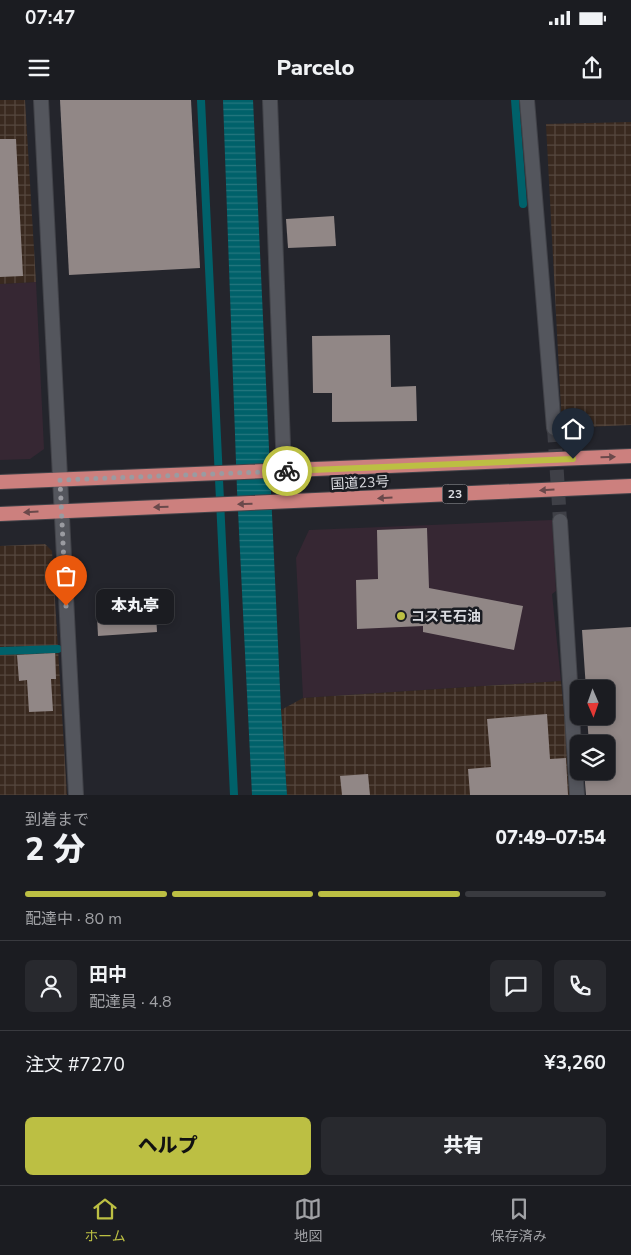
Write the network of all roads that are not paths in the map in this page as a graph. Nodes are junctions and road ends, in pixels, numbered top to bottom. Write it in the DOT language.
graph roads {
  1 [pos="41,100"];
  2 [pos="270,100"];
  3 [pos="527,100"];
  4 [pos="554,428"];
  5 [pos="631,456"];
  6 [pos="282,471"];
  7 [pos="60,480"];
  8 [pos="0,482"];
  9 [pos="631,486"];
  10 [pos="61,511"];
  11 [pos="0,514"];
  12 [pos="560,520"];
  13 [pos="76,795"];
  14 [pos="577,795"];
  1 -- 7 [label="street"];
  2 -- 6 [label="street"];
  3 -- 4 [label="street"];
  6 -- 5 [label="highway, 国道23号 / 23, one-way"];
  6 -- 7 [label="highway, 国道23号 / 23"];
  7 -- 8 [label="highway, 国道23号 / 23"];
  7 -- 10 [label="street"];
  9 -- 10 [label="highway, 国道23号 / 23, one-way"];
  10 -- 11 [label="highway, 国道23号 / 23, one-way"];
  10 -- 13 [label="street"];
  12 -- 14 [label="street"];
}
